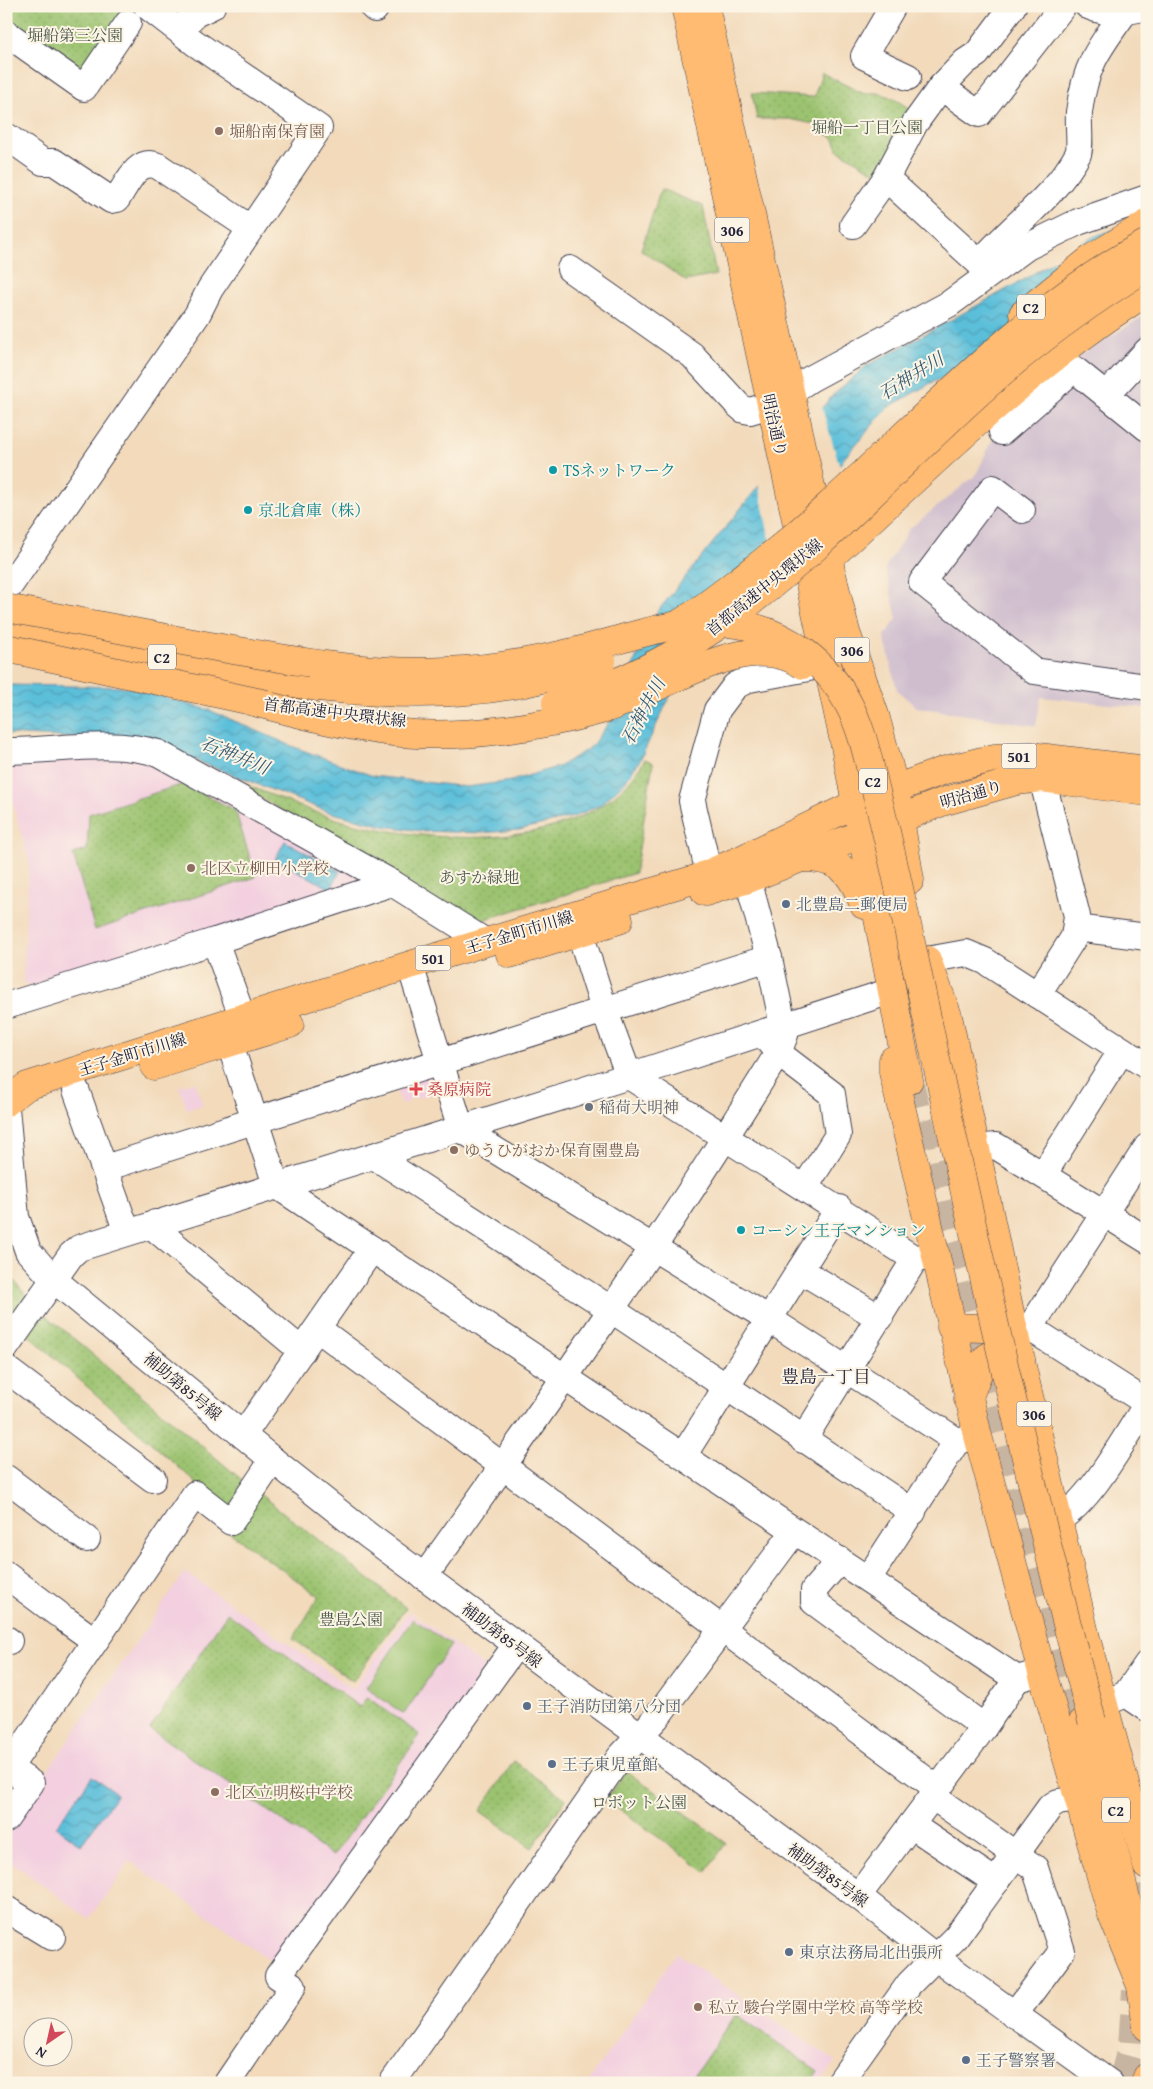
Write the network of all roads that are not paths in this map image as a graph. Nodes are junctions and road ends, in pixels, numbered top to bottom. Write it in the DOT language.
graph roads {
  1 [pos="147,6"];
  2 [pos="212,6"];
  3 [pos="685,6"];
  4 [pos="705,6"];
  5 [pos="893,6"];
  6 [pos="1013,6"];
  7 [pos="1063,6"];
  8 [pos="1088,6"];
  9 [pos="1135,10"];
  10 [pos="128,23"];
  11 [pos="180,30"];
  12 [pos="6,34"];
  13 [pos="908,77"];
  14 [pos="941,87"];
  15 [pos="6,136"];
  16 [pos="886,178"];
  17 [pos="1147,198"];
  18 [pos="1147,224"];
  19 [pos="853,225"];
  20 [pos="250,228"];
  21 [pos="1147,243"];
  22 [pos="1147,267"];
  23 [pos="570,269"];
  24 [pos="994,270"];
  25 [pos="1147,292"];
  26 [pos="1147,351"];
  27 [pos="1106,395"];
  28 [pos="780,399"];
  29 [pos="1147,428"];
  30 [pos="1002,432"];
  31 [pos="1022,510"];
  32 [pos="806,517"];
  33 [pos="818,568"];
  34 [pos="6,591"];
  35 [pos="6,608"];
  36 [pos="6,624"];
  37 [pos="6,648"];
  38 [pos="827,665"];
  39 [pos="1147,687"];
  40 [pos="250,701"];
  41 [pos="6,751"];
  42 [pos="1147,770"];
  43 [pos="1042,778"];
  44 [pos="895,789"];
  45 [pos="1147,792"];
  46 [pos="855,804"];
  47 [pos="899,817"];
  48 [pos="860,833"];
  49 [pos="802,858"];
  50 [pos="709,874"];
  51 [pos="748,879"];
  52 [pos="392,883"];
  53 [pos="1076,928"];
  54 [pos="580,933"];
  55 [pos="1147,937"];
  56 [pos="215,941"];
  57 [pos="486,942"];
  58 [pos="884,956"];
  59 [pos="769,958"];
  60 [pos="927,960"];
  61 [pos="413,974"];
  62 [pos="891,991"];
  63 [pos="1037,995"];
  64 [pos="6,1006"];
  65 [pos="604,1009"];
  66 [pos="243,1019"];
  67 [pos="772,1029"];
  68 [pos="230,1044"];
  69 [pos="1122,1050"];
  70 [pos="778,1053"];
  71 [pos="440,1062"];
  72 [pos="1147,1066"];
  73 [pos="948,1073"];
  74 [pos="629,1076"];
  75 [pos="909,1080"];
  76 [pos="76,1090"];
  77 [pos="6,1102"];
  78 [pos="6,1108"];
  79 [pos="256,1121"];
  80 [pos="461,1129"];
  81 [pos="726,1138"];
  82 [pos="1147,1147"];
  83 [pos="977,1148"];
  84 [pos="374,1156"];
  85 [pos="105,1168"];
  86 [pos="1044,1175"];
  87 [pos="276,1185"];
  88 [pos="805,1187"];
  89 [pos="839,1208"];
  90 [pos="1104,1214"];
  91 [pos="155,1223"];
  92 [pos="127,1232"];
  93 [pos="1147,1240"];
  94 [pos="654,1247"];
  95 [pos="372,1249"];
  96 [pos="925,1256"];
  97 [pos="800,1270"];
  98 [pos="53,1279"];
  99 [pos="612,1310"];
  100 [pos="880,1318"];
  101 [pos="770,1319"];
  102 [pos="952,1327"];
  103 [pos="1022,1328"];
  104 [pos="318,1329"];
  105 [pos="6,1347"];
  106 [pos="302,1351"];
  107 [pos="1021,1359"];
  108 [pos="6,1369"];
  109 [pos="848,1370"];
  110 [pos="564,1379"];
  111 [pos="725,1387"];
  112 [pos="968,1398"];
  113 [pos="1147,1403"];
  114 [pos="243,1435"];
  115 [pos="967,1439"];
  116 [pos="803,1440"];
  117 [pos="683,1456"];
  118 [pos="273,1460"];
  119 [pos="504,1466"];
  120 [pos="6,1478"];
  121 [pos="153,1479"];
  122 [pos="913,1512"];
  123 [pos="1059,1519"];
  124 [pos="794,1532"];
  125 [pos="87,1539"];
  126 [pos="840,1560"];
  127 [pos="6,1575"];
  128 [pos="424,1577"];
  129 [pos="868,1579"];
  130 [pos="721,1630"];
  131 [pos="94,1640"];
  132 [pos="516,1645"];
  133 [pos="1147,1664"];
  134 [pos="1029,1675"];
  135 [pos="1110,1710"];
  136 [pos="984,1727"];
  137 [pos="639,1736"];
  138 [pos="10,1768"];
  139 [pos="935,1793"];
  140 [pos="1078,1799"];
  141 [pos="6,1819"];
  142 [pos="911,1825"];
  143 [pos="1016,1854"];
  144 [pos="1147,1866"];
  145 [pos="996,1882"];
  146 [pos="858,1896"];
  147 [pos="1138,1906"];
  148 [pos="6,1909"];
  149 [pos="52,1937"];
  150 [pos="935,1956"];
  151 [pos="1141,1986"];
  152 [pos="1014,2015"];
  153 [pos="1147,2027"];
  154 [pos="1147,2077"];
  155 [pos="227,2083"];
  156 [pos="392,2083"];
  157 [pos="839,2083"];
  158 [pos="1110,2083"];
  159 [pos="1145,2083"];
  1 -- 11 [label="street"];
  2 -- 11 [label="street"];
  3 -- 28 [label="main road, 明治通り / 306"];
  4 -- 28 [label="main road, 明治通り / 306"];
  5 -- 13 [label="street"];
  6 -- 14 [label="street"];
  7 -- 14 [label="street"];
  8 -- 9 [label="street"];
  9 -- 24 [label="street"];
  10 -- 12 [label="street"];
  11 -- 20 [label="street"];
  14 -- 16 [label="street"];
  15 -- 20 [label="street"];
  16 -- 19 [label="street"];
  16 -- 24 [label="street"];
  17 -- 24 [label="street"];
  18 -- 32 [label="main road, C2"];
  20 -- 34 [label="street"];
  21 -- 36 [label="main road, 首都高速中央環状線 / C2, bridge"];
  22 -- 40 [label="main road, 首都高速中央環状線 / C2, bridge"];
  23 -- 28 [label="street"];
  24 -- 28 [label="street"];
  25 -- 33 [label="main road"];
  26 -- 27 [label="street"];
  27 -- 29 [label="street"];
  27 -- 30 [label="street"];
  28 -- 32 [label="main road, 明治通り / 306"];
  28 -- 32 [label="main road, 明治通り / 306"];
  31 -- 39 [label="street"];
  32 -- 33 [label="main road, 明治通り / 306"];
  33 -- 38 [label="main road, 明治通り / 306"];
  33 -- 44 [label="main road, 明治通り / 306"];
  35 -- 135 [label="main road, C2, bridge"];
  37 -- 40 [label="main road, 首都高速中央環状線 / C2, bridge"];
  38 -- 46 [label="main road, 明治通り / 306"];
  38 -- 50 [label="street"];
  40 -- 135 [label="main road, C2, bridge"];
  41 -- 52 [label="street"];
  42 -- 44 [label="main road, 明治通り / 501"];
  43 -- 45 [label="main road, 明治通り / 501"];
  43 -- 47 [label="main road, 明治通り / 501"];
  43 -- 53 [label="street"];
  44 -- 46 [label="main road, 明治通り / 501"];
  44 -- 47 [label="main road, 306"];
  46 -- 48 [label="main road, 306"];
  46 -- 50 [label="main road, 王子金町市川線 / 501"];
  47 -- 48 [label="main road, 明治通り / 501"];
  47 -- 60 [label="main road, 306"];
  48 -- 49 [label="main road, 王子金町市川線 / 501"];
  48 -- 58 [label="main road, 306"];
  49 -- 51 [label="main road, 王子金町市川線 / 501"];
  49 -- 58 [label="main road"];
  50 -- 57 [label="main road, 王子金町市川線 / 501"];
  51 -- 54 [label="main road, 王子金町市川線 / 501"];
  51 -- 59 [label="street"];
  52 -- 56 [label="street"];
  52 -- 57 [label="street"];
  53 -- 55 [label="street"];
  53 -- 63 [label="street"];
  54 -- 61 [label="main road, 王子金町市川線 / 501"];
  54 -- 65 [label="street"];
  56 -- 64 [label="street"];
  56 -- 66 [label="street"];
  57 -- 61 [label="main road, 王子金町市川線 / 501"];
  58 -- 62 [label="main road, 306"];
  59 -- 65 [label="street"];
  59 -- 67 [label="street"];
  60 -- 63 [label="street"];
  60 -- 73 [label="main road, 306"];
  60 -- 83 [label="main road, 306"];
  61 -- 66 [label="main road, 王子金町市川線 / 501"];
  61 -- 68 [label="main road, 王子金町市川線 / 501"];
  61 -- 71 [label="street"];
  62 -- 67 [label="street"];
  62 -- 75 [label="main road, 306"];
  62 -- 96 [label="main road, 306"];
  63 -- 69 [label="street"];
  65 -- 71 [label="street"];
  65 -- 74 [label="street"];
  66 -- 77 [label="main road, 王子金町市川線 / 501"];
  67 -- 70 [label="street"];
  67 -- 74 [label="street"];
  68 -- 76 [label="main road, 王子金町市川線 / 501"];
  68 -- 79 [label="street"];
  69 -- 72 [label="street"];
  69 -- 86 [label="street"];
  70 -- 81 [label="street"];
  70 -- 88 [label="street"];
  71 -- 79 [label="street"];
  71 -- 80 [label="street"];
  74 -- 80 [label="street"];
  74 -- 81 [label="street"];
  76 -- 77 [label="main road, 王子金町市川線 / 501"];
  76 -- 85 [label="street"];
  78 -- 98 [label="street, 補助第85号線"];
  79 -- 85 [label="street"];
  79 -- 87 [label="street"];
  80 -- 84 [label="street"];
  80 -- 94 [label="street"];
  81 -- 88 [label="street"];
  81 -- 94 [label="street"];
  82 -- 90 [label="street"];
  83 -- 86 [label="street"];
  83 -- 103 [label="main road, 306"];
  84 -- 87 [label="street"];
  84 -- 99 [label="street"];
  85 -- 92 [label="street"];
  86 -- 90 [label="street"];
  87 -- 91 [label="street"];
  87 -- 95 [label="street"];
  88 -- 89 [label="street"];
  89 -- 96 [label="street"];
  89 -- 97 [label="street"];
  90 -- 93 [label="street"];
  90 -- 103 [label="street"];
  91 -- 92 [label="street"];
  91 -- 106 [label="street"];
  92 -- 98 [label="street"];
  94 -- 99 [label="street"];
  94 -- 101 [label="street"];
  95 -- 104 [label="street"];
  95 -- 110 [label="street"];
  96 -- 100 [label="street"];
  96 -- 102 [label="main road, 306"];
  97 -- 100 [label="street"];
  97 -- 101 [label="street"];
  98 -- 105 [label="street"];
  98 -- 114 [label="street, 補助第85号線"];
  99 -- 110 [label="street"];
  99 -- 111 [label="street"];
  100 -- 109 [label="street"];
  101 -- 109 [label="street"];
  101 -- 111 [label="street"];
  102 -- 103 [label="main road"];
  102 -- 112 [label="main road, 306"];
  103 -- 107 [label="main road, 306"];
  103 -- 113 [label="street"];
  104 -- 106 [label="street"];
  104 -- 119 [label="street"];
  106 -- 114 [label="street"];
  107 -- 112 [label="main road"];
  107 -- 123 [label="main road, 306"];
  108 -- 121 [label="street"];
  109 -- 115 [label="street"];
  109 -- 116 [label="street"];
  110 -- 117 [label="street"];
  110 -- 119 [label="street"];
  111 -- 116 [label="street"];
  111 -- 117 [label="street"];
  112 -- 115 [label="main road, 306"];
  113 -- 123 [label="street"];
  114 -- 118 [label="street, 補助第85号線"];
  115 -- 122 [label="street"];
  115 -- 134 [label="main road, 306"];
  116 -- 122 [label="street"];
  117 -- 124 [label="street"];
  118 -- 128 [label="street, 補助第85号線"];
  118 -- 131 [label="street"];
  119 -- 128 [label="street"];
  119 -- 130 [label="street"];
  120 -- 125 [label="street"];
  122 -- 129 [label="street"];
  123 -- 135 [label="main road, 306"];
  124 -- 126 [label="street"];
  124 -- 130 [label="street"];
  126 -- 129 [label="street"];
  126 -- 136 [label="street"];
  127 -- 131 [label="street"];
  128 -- 132 [label="street, 補助第85号線"];
  129 -- 134 [label="street"];
  130 -- 137 [label="street"];
  130 -- 139 [label="street"];
  131 -- 138 [label="street"];
  132 -- 137 [label="street, 補助第85号線"];
  132 -- 155 [label="street"];
  133 -- 135 [label="street"];
  134 -- 136 [label="street"];
  134 -- 140 [label="main road, 306"];
  135 -- 144 [label="main road, 306"];
  135 -- 147 [label="main road, C2"];
  136 -- 139 [label="street"];
  137 -- 146 [label="street, 補助第85号線"];
  137 -- 156 [label="street"];
  138 -- 141 [label="street"];
  139 -- 142 [label="street"];
  139 -- 143 [label="street"];
  140 -- 143 [label="street"];
  140 -- 151 [label="main road, 306"];
  142 -- 145 [label="street"];
  142 -- 146 [label="street"];
  143 -- 145 [label="street"];
  143 -- 152 [label="street"];
  145 -- 150 [label="street"];
  146 -- 150 [label="street, 補助第85号線"];
  147 -- 151 [label="main road"];
  148 -- 149 [label="street"];
  150 -- 152 [label="street, 補助第85号線"];
  150 -- 157 [label="street"];
  151 -- 153 [label="main road, 306"];
  152 -- 158 [label="street, 補助第85号線"];
  154 -- 159 [label="main road"];
}
